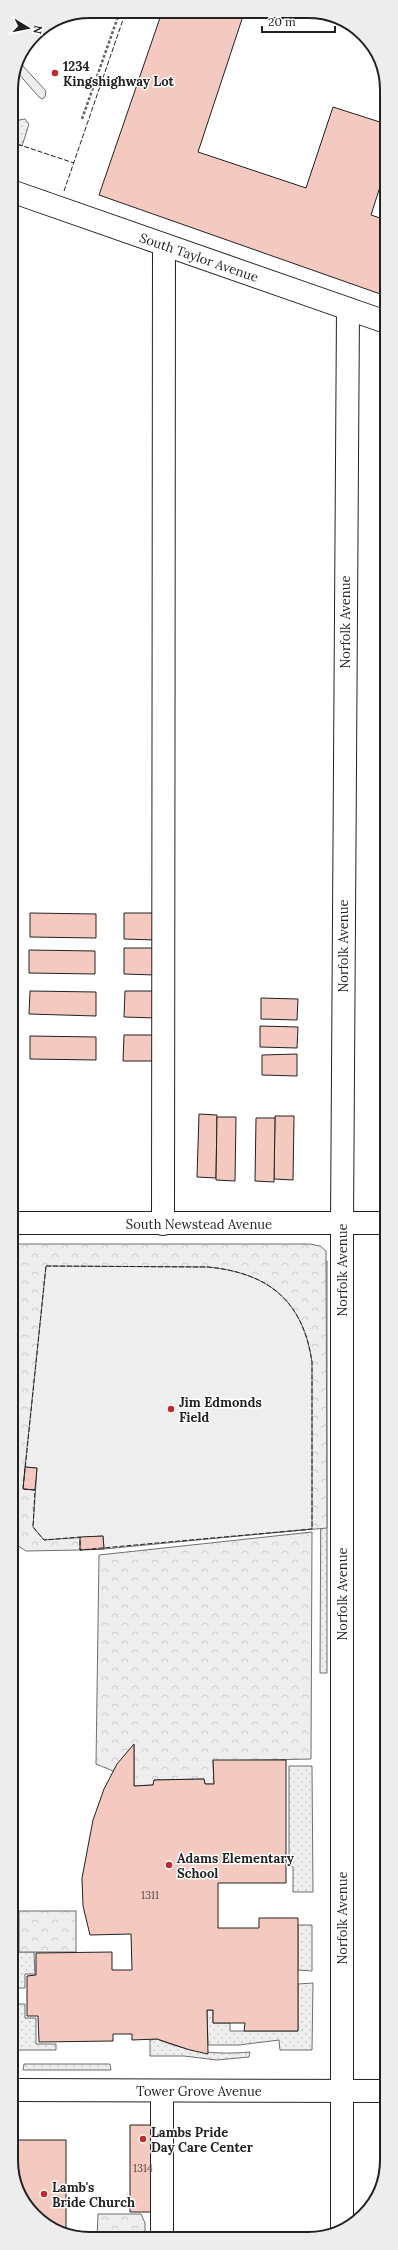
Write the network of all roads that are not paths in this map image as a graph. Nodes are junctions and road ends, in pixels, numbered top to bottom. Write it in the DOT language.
graph roads {
  1 [pos="18,193"];
  2 [pos="164,245"];
  3 [pos="348,309"];
  4 [pos="380,320"];
  5 [pos="18,1223"];
  6 [pos="380,1223"];
  7 [pos="163,1224"];
  8 [pos="342,1224"];
  9 [pos="18,2090"];
  10 [pos="162,2091"];
  11 [pos="342,2091"];
  12 [pos="380,2091"];
  13 [pos="342,2224"];
  14 [pos="162,2232"];
  1 -- 2 [label="street, South Taylor Avenue"];
  2 -- 3 [label="street, South Taylor Avenue"];
  2 -- 7 [label="street"];
  3 -- 4 [label="street, South Taylor Avenue"];
  3 -- 8 [label="street, Norfolk Avenue"];
  5 -- 7 [label="street, South Newstead Avenue"];
  6 -- 8 [label="street, South Newstead Avenue"];
  7 -- 8 [label="street, South Newstead Avenue"];
  8 -- 11 [label="street, Norfolk Avenue"];
  9 -- 10 [label="street, Tower Grove Avenue"];
  10 -- 11 [label="street, Tower Grove Avenue"];
  10 -- 14 [label="street"];
  11 -- 12 [label="street, Tower Grove Avenue"];
  11 -- 13 [label="street, Norfolk Avenue"];
}
